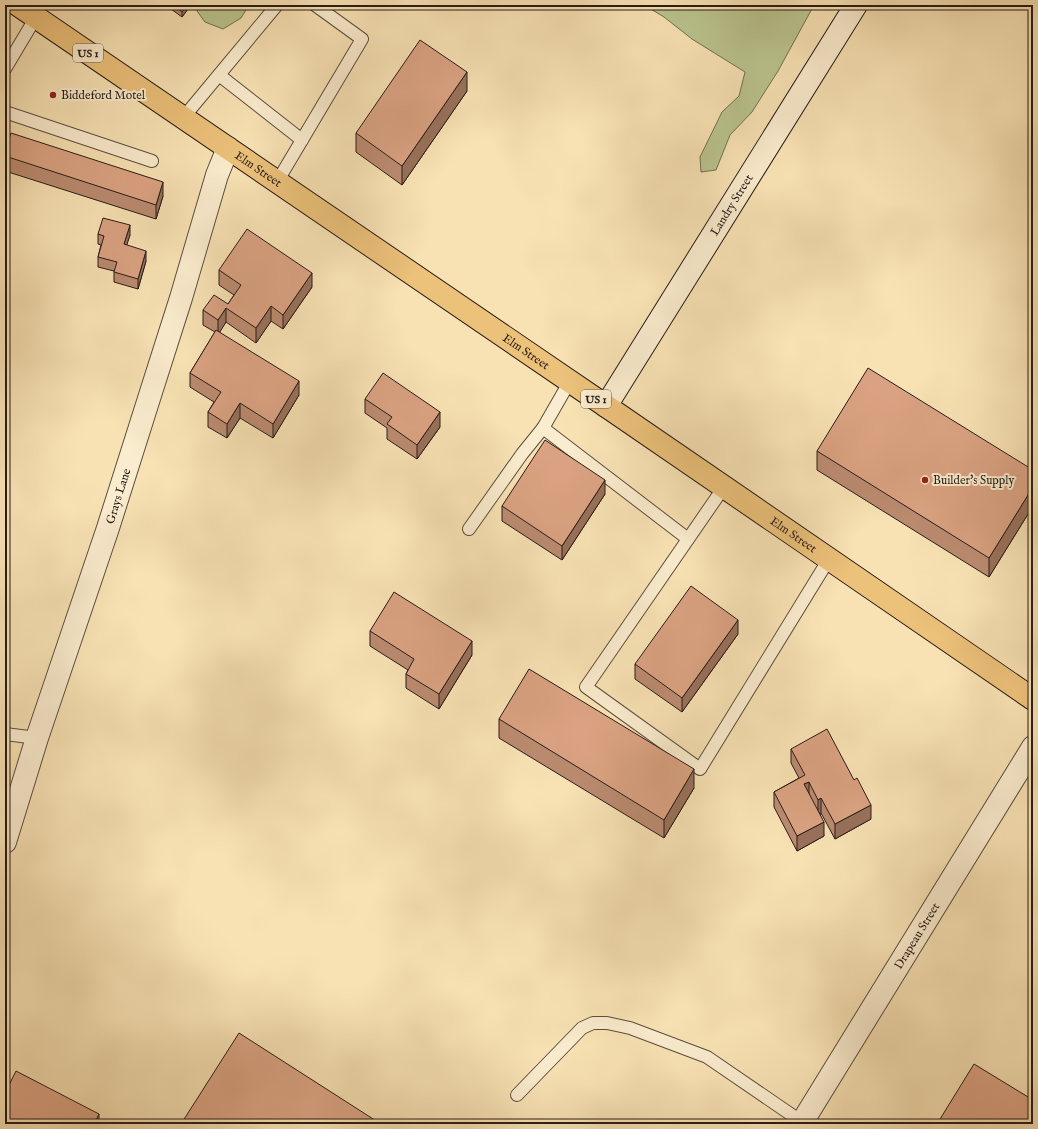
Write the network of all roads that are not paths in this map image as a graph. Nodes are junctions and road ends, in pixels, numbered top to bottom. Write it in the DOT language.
graph roads {
  1 [pos="18,5"];
  2 [pos="277,5"];
  3 [pos="315,5"];
  4 [pos="856,5"];
  5 [pos="36,17"];
  6 [pos="5,69"];
  7 [pos="219,75"];
  8 [pos="5,112"];
  9 [pos="183,118"];
  10 [pos="302,140"];
  11 [pos="228,148"];
  12 [pos="152,161"];
  13 [pos="277,182"];
  14 [pos="570,381"];
  15 [pos="606,406"];
  16 [pos="543,428"];
  17 [pos="724,487"];
  18 [pos="469,529"];
  19 [pos="688,539"];
  20 [pos="829,559"];
  21 [pos="1033,699"];
  22 [pos="5,734"];
  23 [pos="37,738"];
  24 [pos="1033,747"];
  25 [pos="5,842"];
  26 [pos="517,1095"];
  27 [pos="802,1123"];
  1 -- 5 [label="main road, Elm Street / US 1"];
  2 -- 7 [label="lane"];
  3 -- 10 [label="lane"];
  4 -- 15 [label="street, Landry Street"];
  5 -- 6 [label="lane"];
  5 -- 9 [label="main road, Elm Street / US 1"];
  7 -- 9 [label="lane"];
  7 -- 10 [label="lane"];
  8 -- 12 [label="lane"];
  9 -- 11 [label="main road, Elm Street / US 1"];
  10 -- 13 [label="lane"];
  11 -- 13 [label="main road, Elm Street / US 1"];
  11 -- 23 [label="street, Grays Lane"];
  13 -- 14 [label="main road, Elm Street / US 1"];
  14 -- 15 [label="main road, Elm Street / US 1"];
  14 -- 16 [label="lane"];
  15 -- 17 [label="main road, Elm Street / US 1"];
  16 -- 18 [label="lane"];
  16 -- 19 [label="lane"];
  17 -- 19 [label="lane"];
  17 -- 20 [label="main road, Elm Street / US 1"];
  19 -- 20 [label="lane"];
  20 -- 21 [label="main road, Elm Street / US 1"];
  22 -- 23 [label="lane"];
  23 -- 25 [label="street, Grays Lane"];
  24 -- 27 [label="street, Drapeau Street"];
  26 -- 27 [label="lane"];
}
